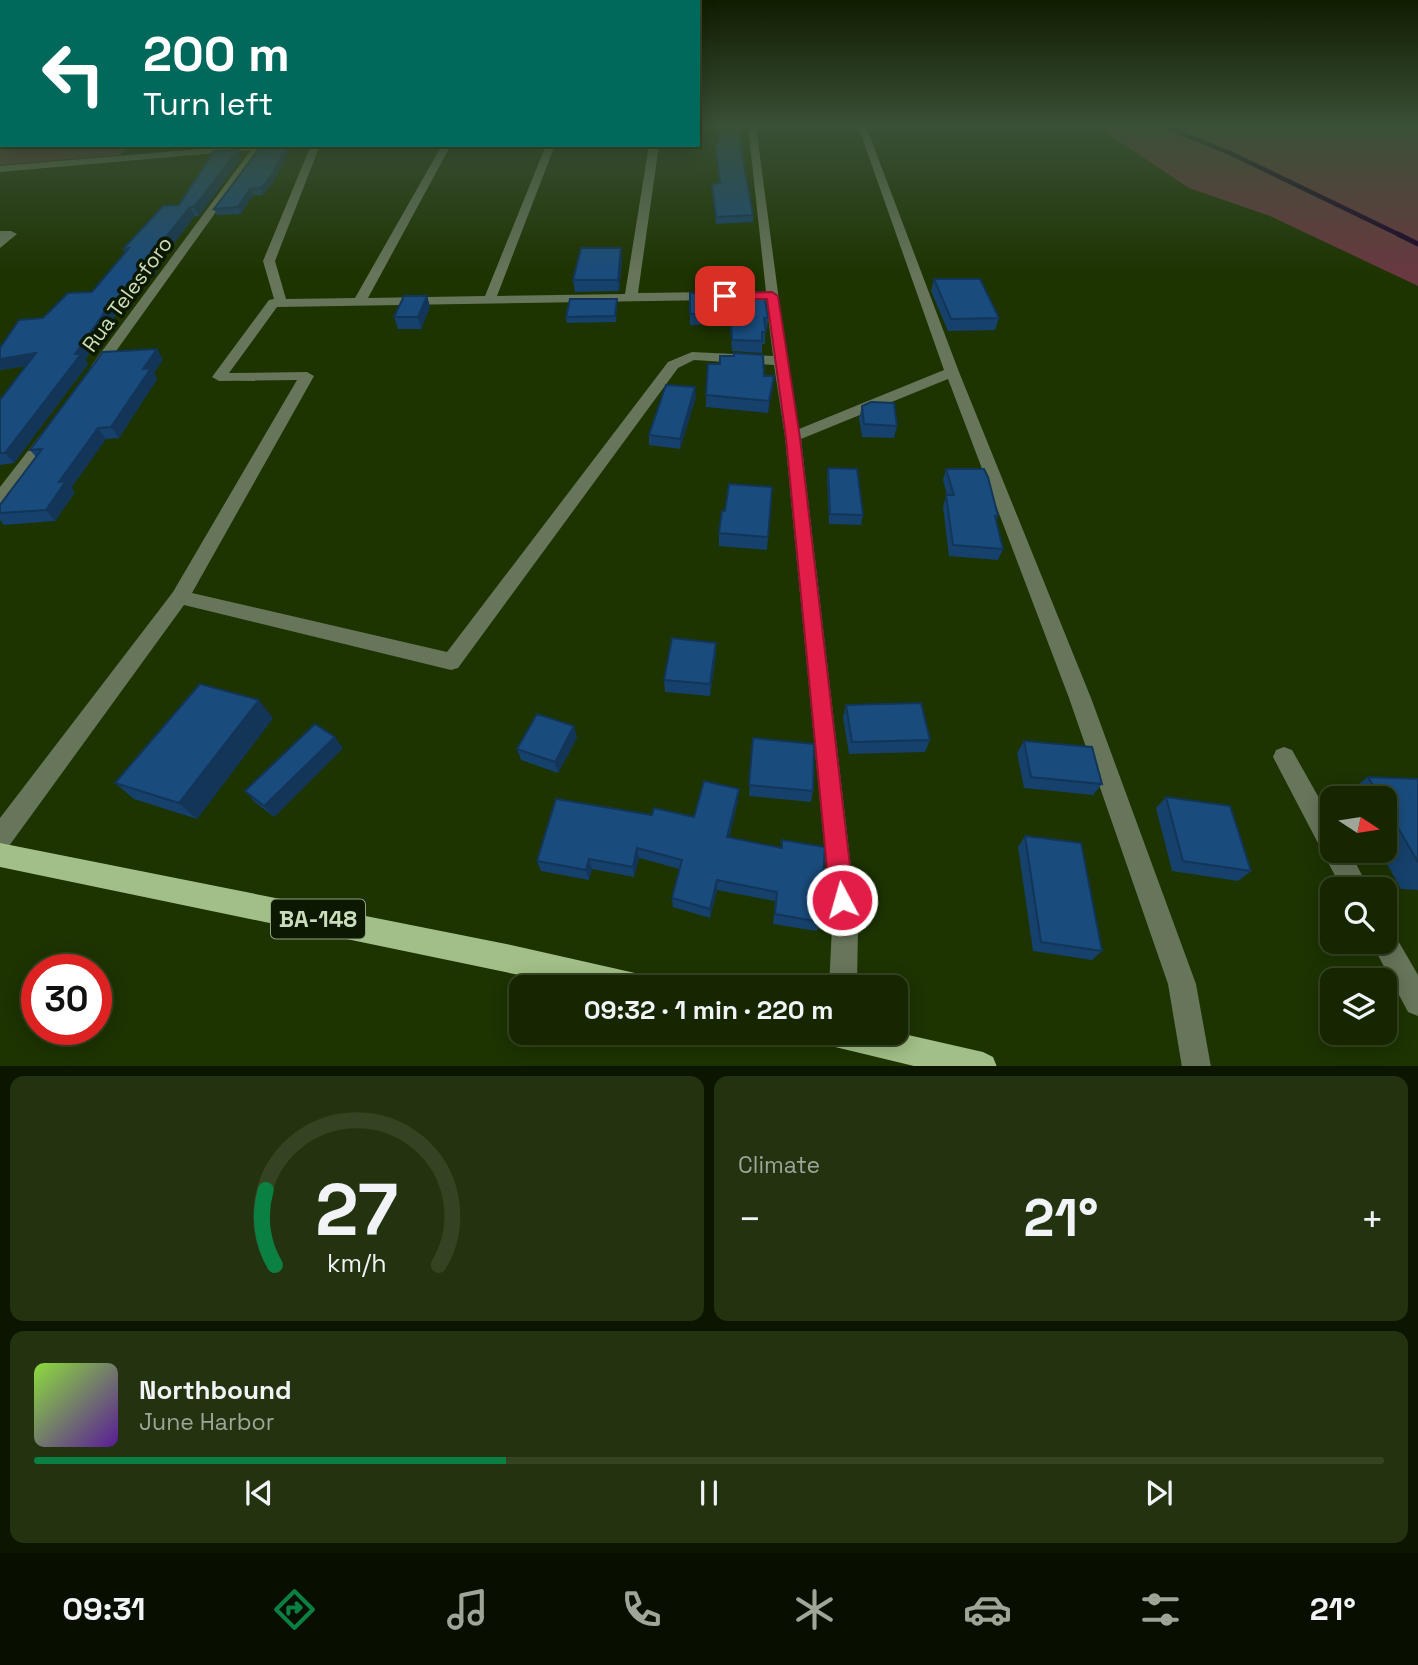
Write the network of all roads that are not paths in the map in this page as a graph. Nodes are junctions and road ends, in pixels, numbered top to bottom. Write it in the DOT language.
graph roads {
  1 [pos="238,176"];
  2 [pos="303,176"];
  3 [pos="430,176"];
  4 [pos="539,176"];
  5 [pos="649,176"];
  6 [pos="758,176"];
  7 [pos="880,176"];
  8 [pos="0,234"];
  9 [pos="0,245"];
  10 [pos="631,296"];
  11 [pos="772,296"];
  12 [pos="361,299"];
  13 [pos="490,299"];
  14 [pos="281,303"];
  15 [pos="780,360"];
  16 [pos="951,372"];
  17 [pos="85,383"];
  18 [pos="52,429"];
  19 [pos="793,438"];
  20 [pos="0,499"];
  21 [pos="180,597"];
  22 [pos="1284,757"];
  23 [pos="1320,823"];
  24 [pos="0,838"];
  25 [pos="0,855"];
  26 [pos="1391,954"];
  27 [pos="584,975"];
  28 [pos="843,975"];
  29 [pos="1418,1002"];
  30 [pos="891,1045"];
  31 [pos="983,1066"];
  32 [pos="1197,1066"];
  1 -- 17 [label="street, Rua Telesforo"];
  2 -- 14 [label="street"];
  3 -- 12 [label="street"];
  4 -- 13 [label="street"];
  5 -- 10 [label="street"];
  6 -- 11 [label="street"];
  7 -- 16 [label="street"];
  8 -- 9 [label="street"];
  10 -- 11 [label="street"];
  10 -- 13 [label="street"];
  11 -- 15 [label="street"];
  13 -- 14 [label="street"];
  14 -- 21 [label="street"];
  15 -- 19 [label="street"];
  15 -- 21 [label="street"];
  16 -- 19 [label="street"];
  16 -- 32 [label="street"];
  18 -- 20 [label="street"];
  19 -- 28 [label="street"];
  21 -- 24 [label="street"];
  22 -- 23 [label="street"];
  25 -- 27 [label="main road, BA-148"];
  26 -- 29 [label="street"];
  30 -- 31 [label="main road"];
}
